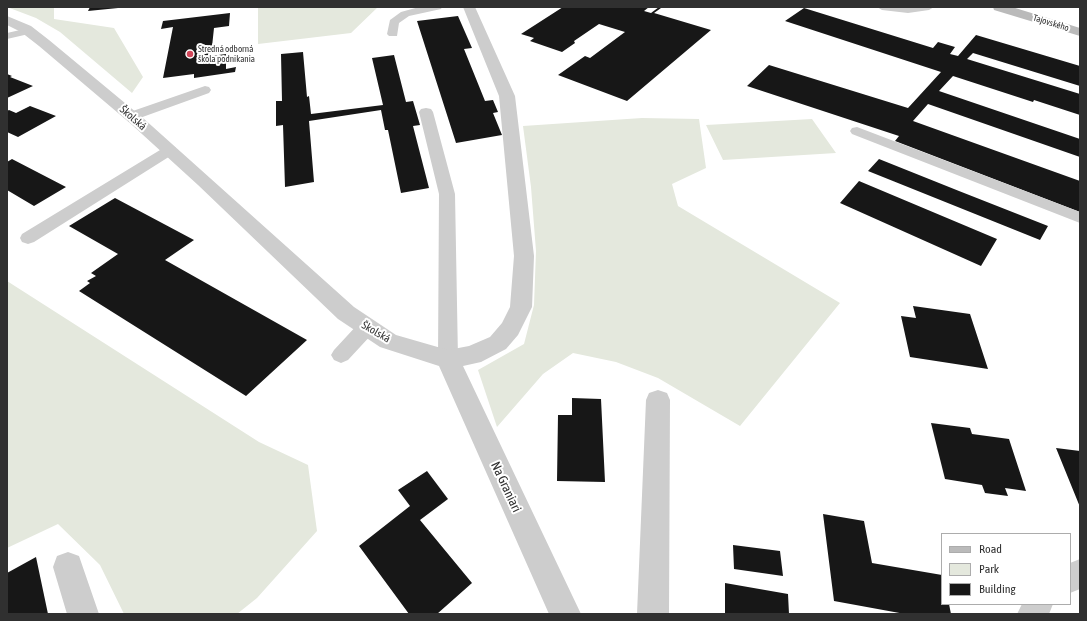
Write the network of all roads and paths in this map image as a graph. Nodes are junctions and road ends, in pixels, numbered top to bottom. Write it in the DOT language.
graph roads {
  1 [pos="437,7"];
  2 [pos="469,7"];
  3 [pos="882,7"];
  4 [pos="929,7"];
  5 [pos="998,7"];
  6 [pos="7,25"];
  7 [pos="1080,32"];
  8 [pos="393,34"];
  9 [pos="206,90"];
  10 [pos="426,112"];
  11 [pos="132,116"];
  12 [pos="857,131"];
  13 [pos="170,150"];
  14 [pos="1080,218"];
  15 [pos="28,238"];
  16 [pos="366,328"];
  17 [pos="341,355"];
  18 [pos="448,359"];
  19 [pos="658,400"];
  20 [pos="68,567"];
  21 [pos="84,614"];
  22 [pos="565,614"];
  23 [pos="653,614"];
  1 -- 8 [label="lane"];
  2 -- 18 [label="street, Školská"];
  3 -- 4 [label="lane"];
  5 -- 7 [label="main road, Tajovského"];
  6 -- 11 [label="street, Školská"];
  9 -- 11 [label="lane"];
  10 -- 18 [label="lane"];
  11 -- 13 [label="street, Školská"];
  12 -- 14 [label="lane"];
  13 -- 15 [label="lane"];
  13 -- 16 [label="street, Školská"];
  16 -- 17 [label="lane"];
  16 -- 18 [label="street, Školská"];
  18 -- 22 [label="street, Na Graniari"];
  19 -- 23 [label="street"];
  20 -- 21 [label="street"];
}
